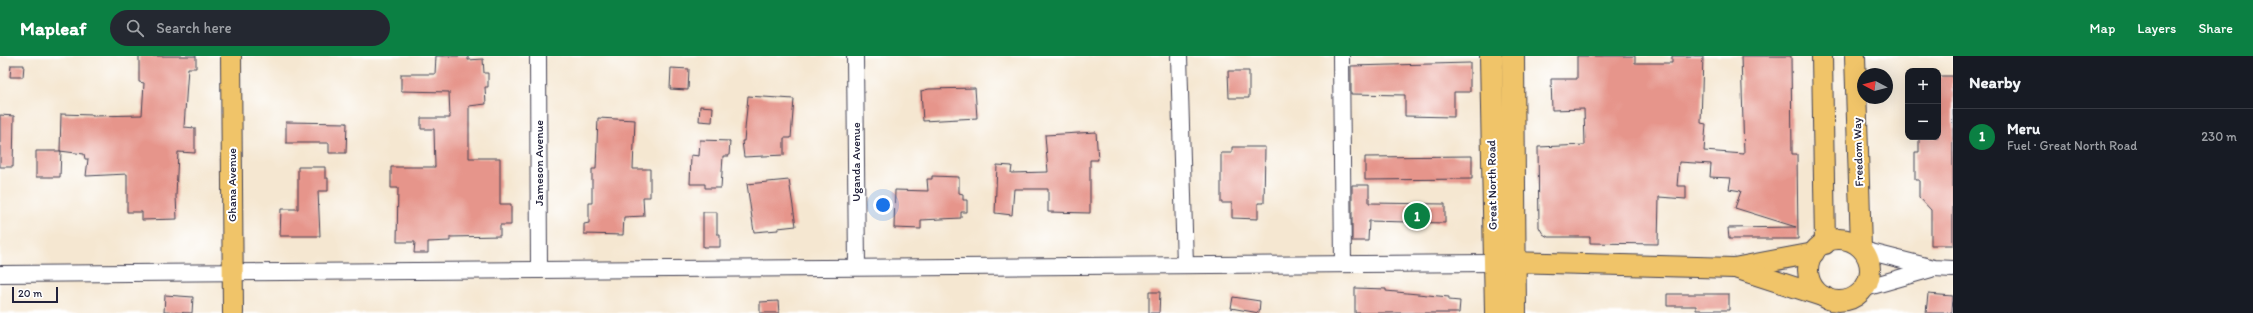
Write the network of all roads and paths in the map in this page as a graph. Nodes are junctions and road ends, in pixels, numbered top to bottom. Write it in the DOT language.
graph roads {
  1 [pos="231,56"];
  2 [pos="538,56"];
  3 [pos="855,56"];
  4 [pos="1179,56"];
  5 [pos="1341,56"];
  6 [pos="1491,56"];
  7 [pos="1513,56"];
  8 [pos="1822,56"];
  9 [pos="1855,56"];
  10 [pos="1819,248"];
  11 [pos="1862,249"];
  12 [pos="1503,262"];
  13 [pos="1343,264"];
  14 [pos="1185,265"];
  15 [pos="857,267"];
  16 [pos="1734,268"];
  17 [pos="1934,268"];
  18 [pos="1953,269"];
  19 [pos="540,270"];
  20 [pos="233,272"];
  21 [pos="0,274"];
  22 [pos="1865,288"];
  23 [pos="1825,297"];
  24 [pos="233,313"];
  25 [pos="1496,313"];
  26 [pos="1515,313"];
  1 -- 20 [label="main road, Ghana Avenue"];
  2 -- 19 [label="street, Jameson Avenue"];
  3 -- 15 [label="street, Uganda Avenue"];
  4 -- 14 [label="street"];
  5 -- 13 [label="street"];
  6 -- 12 [label="highway, Great North Road"];
  7 -- 12 [label="highway, Great North Road"];
  8 -- 10 [label="main road"];
  9 -- 11 [label="main road, Freedom Way"];
  10 -- 11 [label="main road"];
  10 -- 16 [label="main road"];
  10 -- 23 [label="main road"];
  11 -- 17 [label="street"];
  11 -- 22 [label="main road"];
  12 -- 13 [label="street"];
  12 -- 16 [label="main road"];
  12 -- 25 [label="highway, Great North Road"];
  12 -- 26 [label="highway, Great North Road"];
  13 -- 14 [label="street"];
  14 -- 15 [label="street"];
  15 -- 19 [label="street"];
  16 -- 23 [label="main road"];
  17 -- 18 [label="street"];
  17 -- 22 [label="street"];
  19 -- 20 [label="street"];
  20 -- 21 [label="street"];
  20 -- 24 [label="main road, Ghana Avenue"];
  22 -- 23 [label="main road"];
}
